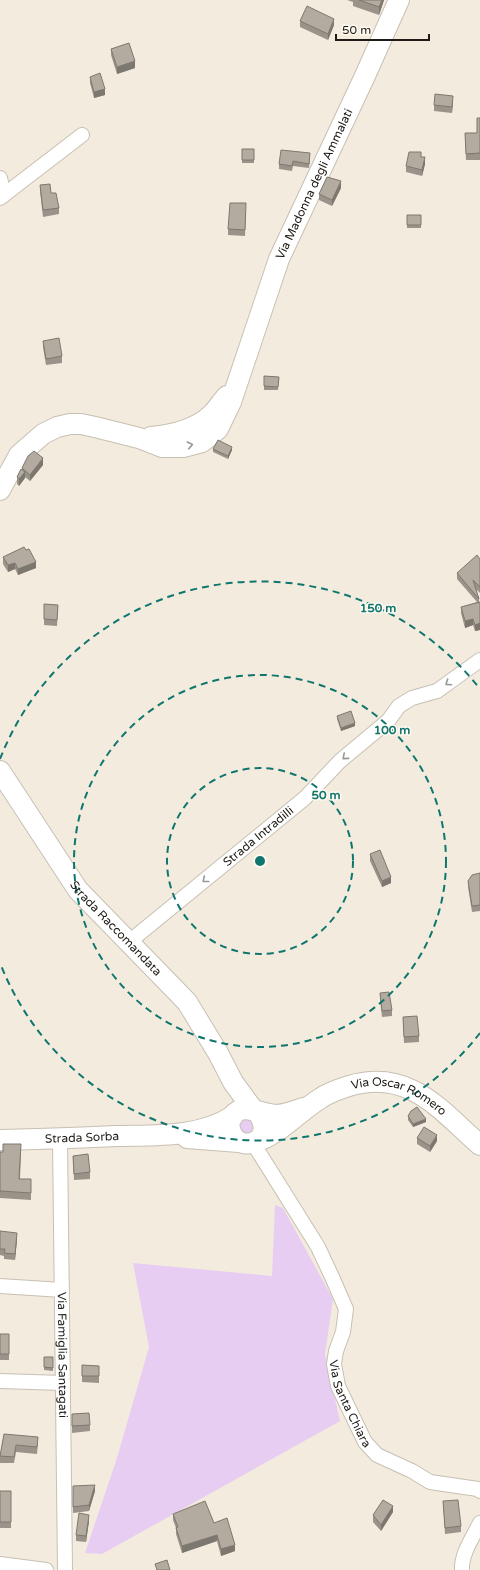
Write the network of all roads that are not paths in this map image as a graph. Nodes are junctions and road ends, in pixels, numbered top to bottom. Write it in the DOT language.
graph roads {
  1 [pos="399,0"];
  2 [pos="82,135"];
  3 [pos="0,178"];
  4 [pos="2,197"];
  5 [pos="0,490"];
  6 [pos="480,660"];
  7 [pos="0,772"];
  8 [pos="129,942"];
  9 [pos="309,1106"];
  10 [pos="245,1113"];
  11 [pos="165,1134"];
  12 [pos="60,1139"];
  13 [pos="0,1140"];
  14 [pos="250,1142"];
  15 [pos="480,1145"];
  16 [pos="0,1286"];
  17 [pos="62,1290"];
  18 [pos="0,1381"];
  19 [pos="63,1383"];
  20 [pos="480,1491"];
  21 [pos="480,1523"];
  22 [pos="0,1564"];
  23 [pos="46,1570"];
  24 [pos="65,1570"];
  25 [pos="462,1570"];
  1 -- 5 [label="street, Via Madonna degli Ammalati"];
  2 -- 4 [label="street"];
  3 -- 4 [label="street"];
  6 -- 8 [label="street, Strada Intradilli, one-way"];
  7 -- 8 [label="street, Strada Raccomandata"];
  8 -- 10 [label="street, Strada Raccomandata"];
  9 -- 10 [label="street"];
  9 -- 14 [label="street"];
  9 -- 15 [label="street, Via Oscar Romero"];
  10 -- 11 [label="street"];
  10 -- 14 [label="street"];
  10 -- 14 [label="street"];
  11 -- 12 [label="street, Strada Sorba"];
  11 -- 14 [label="street"];
  12 -- 13 [label="street, Strada Sorba"];
  12 -- 17 [label="street, Via Famiglia Santagati"];
  14 -- 20 [label="street, Via Santa Chiara"];
  16 -- 17 [label="street"];
  17 -- 19 [label="street, Via Famiglia Santagati"];
  18 -- 19 [label="street"];
  19 -- 24 [label="street, Via Famiglia Santagati"];
  21 -- 25 [label="street"];
  22 -- 23 [label="street"];
}
